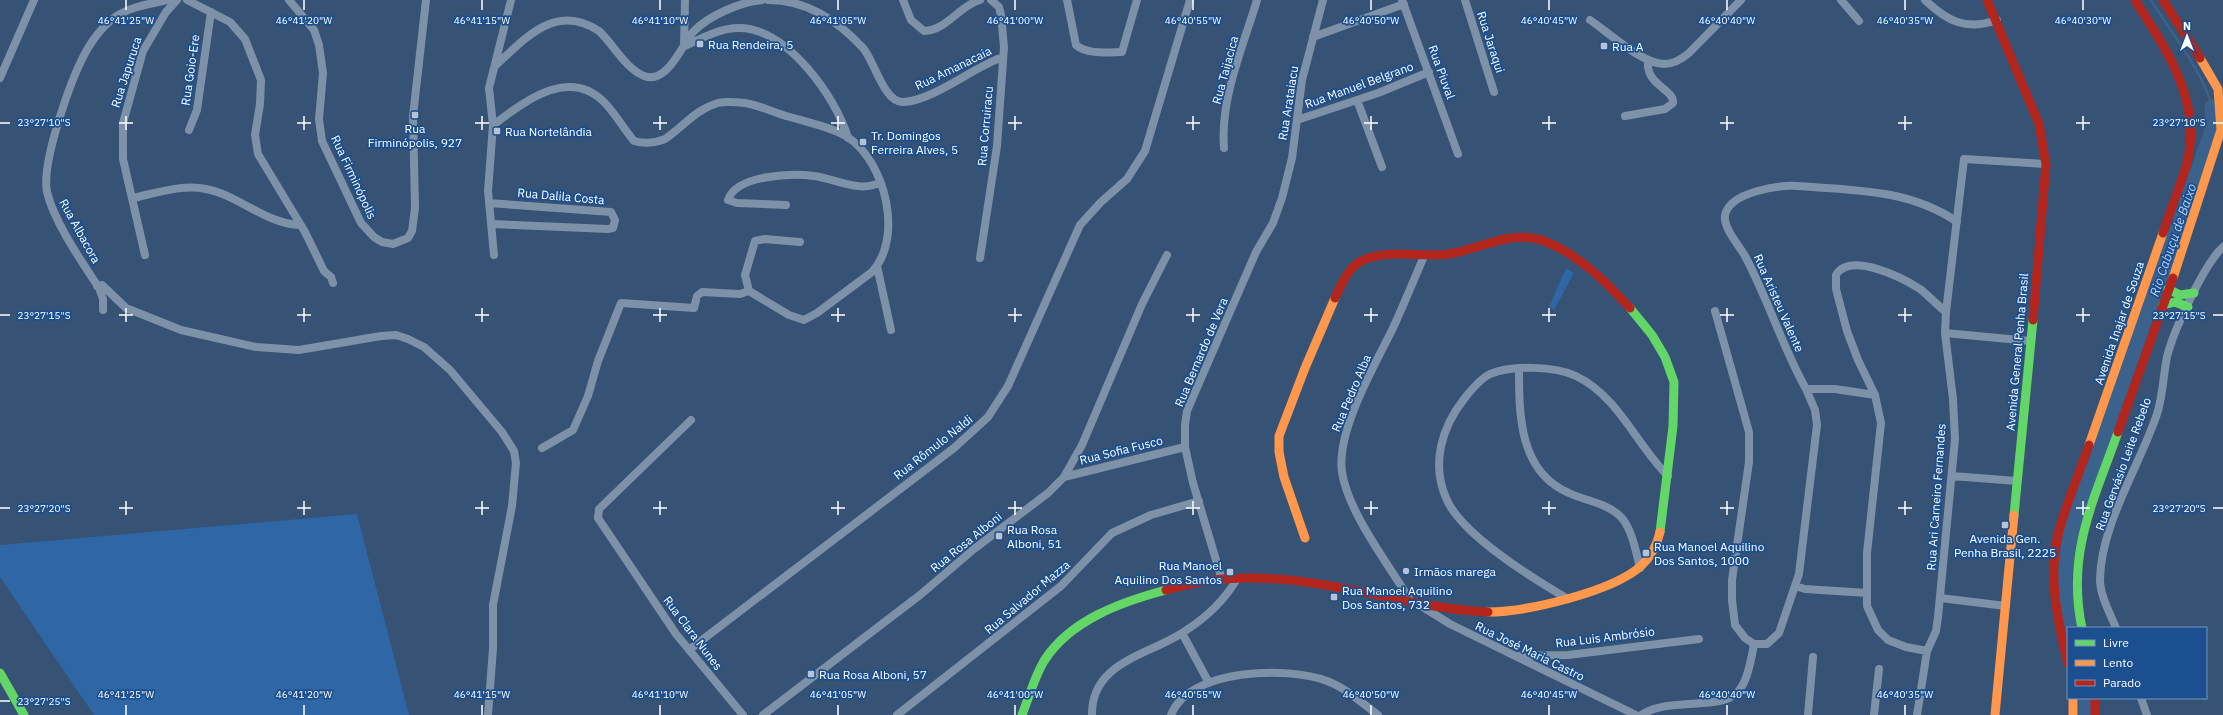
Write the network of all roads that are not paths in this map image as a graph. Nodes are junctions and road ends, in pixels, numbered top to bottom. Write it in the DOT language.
graph roads {
  1 [pos="34,0"];
  2 [pos="168,0"];
  3 [pos="177,0"];
  4 [pos="187,0"];
  5 [pos="289,0"];
  6 [pos="426,0"];
  7 [pos="511,0"];
  8 [pos="685,0"];
  9 [pos="762,0"];
  10 [pos="768,0"];
  11 [pos="903,0"];
  12 [pos="980,0"];
  13 [pos="992,0"];
  14 [pos="1068,0"];
  15 [pos="1137,0"];
  16 [pos="1190,0"];
  17 [pos="1257,0"];
  18 [pos="1323,0"];
  19 [pos="1465,0"];
  20 [pos="1741,0"];
  21 [pos="1841,0"];
  22 [pos="1925,0"];
  23 [pos="1988,0"];
  24 [pos="2135,0"];
  25 [pos="2163,0"];
  26 [pos="1403,2"];
  27 [pos="211,12"];
  28 [pos="1590,20"];
  29 [pos="1997,20"];
  30 [pos="1859,21"];
  31 [pos="1313,37"];
  32 [pos="684,46"];
  33 [pos="1003,57"];
  34 [pos="1648,60"];
  35 [pos="495,66"];
  36 [pos="1429,72"];
  37 [pos="0,78"];
  38 [pos="1494,92"];
  39 [pos="1357,100"];
  40 [pos="1625,116"];
  41 [pos="1297,120"];
  42 [pos="492,125"];
  43 [pos="189,130"];
  44 [pos="848,138"];
  45 [pos="1224,148"];
  46 [pos="1458,154"];
  47 [pos="2046,164"];
  48 [pos="1382,167"];
  49 [pos="880,182"];
  50 [pos="133,198"];
  51 [pos="489,203"];
  52 [pos="786,205"];
  53 [pos="1278,209"];
  54 [pos="1957,222"];
  55 [pos="492,224"];
  56 [pos="300,225"];
  57 [pos="800,242"];
  58 [pos="2223,248"];
  59 [pos="145,255"];
  60 [pos="494,255"];
  61 [pos="1167,255"];
  62 [pos="1424,256"];
  63 [pos="980,258"];
  64 [pos="877,266"];
  65 [pos="333,283"];
  66 [pos="97,286"];
  67 [pos="2168,289"];
  68 [pos="749,291"];
  69 [pos="2194,293"];
  70 [pos="2163,305"];
  71 [pos="2188,307"];
  72 [pos="103,310"];
  73 [pos="1715,311"];
  74 [pos="1946,312"];
  75 [pos="891,330"];
  76 [pos="1946,333"];
  77 [pos="2030,341"];
  78 [pos="1519,369"];
  79 [pos="1806,389"];
  80 [pos="1875,395"];
  81 [pos="691,420"];
  82 [pos="1185,447"];
  83 [pos="542,448"];
  84 [pos="1668,476"];
  85 [pos="1952,476"];
  86 [pos="1064,477"];
  87 [pos="2017,481"];
  88 [pos="1199,501"];
  89 [pos="1305,538"];
  90 [pos="1640,568"];
  91 [pos="1237,579"];
  92 [pos="1222,580"];
  93 [pos="1796,586"];
  94 [pos="1867,593"];
  95 [pos="1940,598"];
  96 [pos="1568,599"];
  97 [pos="1414,603"];
  98 [pos="2006,606"];
  99 [pos="2082,627"];
  100 [pos="2116,627"];
  101 [pos="1182,633"];
  102 [pos="1699,639"];
  103 [pos="1754,644"];
  104 [pos="689,650"];
  105 [pos="1927,651"];
  106 [pos="1514,656"];
  107 [pos="1813,657"];
  108 [pos="2067,660"];
  109 [pos="1879,669"];
  110 [pos="0,673"];
  111 [pos="1209,683"];
  112 [pos="2073,699"];
  113 [pos="2095,699"];
  114 [pos="2141,699"];
  115 [pos="1024,713"];
  116 [pos="24,715"];
  117 [pos="488,715"];
  118 [pos="743,715"];
  119 [pos="763,715"];
  120 [pos="897,715"];
  121 [pos="1092,715"];
  122 [pos="1171,715"];
  123 [pos="1378,715"];
  124 [pos="1636,715"];
  125 [pos="1641,715"];
  126 [pos="1808,715"];
  127 [pos="1874,715"];
  128 [pos="1917,715"];
  129 [pos="1995,715"];
  130 [pos="2073,715"];
  131 [pos="2095,715"];
  132 [pos="2148,715"];
  1 -- 37 [label="street"];
  2 -- 66 [label="street, Rua Albacora"];
  3 -- 50 [label="street, Rua Japuruca"];
  4 -- 27 [label="street"];
  5 -- 6 [label="street, Rua Firminópolis"];
  7 -- 35 [label="street"];
  8 -- 32 [label="street"];
  9 -- 32 [label="street"];
  10 -- 33 [label="street, Rua Amanacaia"];
  11 -- 12 [label="street"];
  13 -- 33 [label="street, Rua Corruiracu"];
  14 -- 15 [label="street"];
  16 -- 104 [label="street, Rua Rômulo Naldi"];
  17 -- 45 [label="street, Rua Taijacica"];
  18 -- 31 [label="street, Rua Arataiacu"];
  19 -- 38 [label="street, Rua Jaraqui"];
  20 -- 34 [label="street"];
  21 -- 30 [label="street"];
  22 -- 29 [label="street"];
  23 -- 29 [label="street, Avenida General Penha Brasil"];
  24 -- 108 [label="street, Avenida Inajar de Souza"];
  25 -- 67 [label="street"];
  26 -- 31 [label="street"];
  26 -- 36 [label="street, Rua Piuval"];
  27 -- 43 [label="street, Rua Goio-Ere"];
  27 -- 56 [label="street"];
  28 -- 34 [label="street"];
  29 -- 47 [label="street, Avenida General Penha Brasil"];
  31 -- 41 [label="street, Rua Arataiacu"];
  32 -- 35 [label="street"];
  32 -- 44 [label="street"];
  33 -- 63 [label="street, Rua Corruiracu"];
  34 -- 40 [label="street"];
  35 -- 42 [label="street"];
  36 -- 39 [label="street, Rua Manuel Belgrano"];
  36 -- 46 [label="street, Rua Piuval"];
  39 -- 41 [label="street, Rua Manuel Belgrano"];
  39 -- 48 [label="street"];
  41 -- 53 [label="street, Rua Arataiacu"];
  42 -- 44 [label="street"];
  42 -- 51 [label="street"];
  44 -- 49 [label="street"];
  47 -- 54 [label="street, Rua Ari Carneiro Fernandes"];
  47 -- 77 [label="street, Avenida General Penha Brasil"];
  49 -- 52 [label="street"];
  49 -- 64 [label="street"];
  50 -- 56 [label="street"];
  50 -- 59 [label="street, Rua Japuruca"];
  51 -- 55 [label="street"];
  51 -- 55 [label="street, Rua Dalila Costa"];
  53 -- 82 [label="street, Rua Bernardo de Vera"];
  54 -- 74 [label="street, Rua Ari Carneiro Fernandes"];
  54 -- 79 [label="street, Rua Aristeu Valente"];
  55 -- 60 [label="street"];
  56 -- 65 [label="street"];
  57 -- 68 [label="street"];
  58 -- 69 [label="street, Rua Gervásio Leite Rebelo"];
  61 -- 86 [label="street, Rua Rosa Alboni"];
  62 -- 84 [label="street"];
  62 -- 89 [label="street"];
  62 -- 97 [label="street, Rua Pedro Alba"];
  64 -- 68 [label="street"];
  64 -- 75 [label="street"];
  66 -- 72 [label="street, Rua Albacora"];
  66 -- 117 [label="street"];
  67 -- 69 [label="street"];
  67 -- 70 [label="street"];
  68 -- 83 [label="street"];
  69 -- 71 [label="street, Rua Gervásio Leite Rebelo"];
  70 -- 71 [label="street"];
  70 -- 99 [label="street"];
  71 -- 100 [label="street, Rua Gervásio Leite Rebelo"];
  73 -- 103 [label="street"];
  74 -- 76 [label="street, Rua Ari Carneiro Fernandes"];
  74 -- 80 [label="street"];
  76 -- 77 [label="street"];
  76 -- 85 [label="street, Rua Ari Carneiro Fernandes"];
  77 -- 87 [label="street, Avenida General Penha Brasil"];
  78 -- 84 [label="street"];
  78 -- 90 [label="street"];
  78 -- 96 [label="street"];
  79 -- 80 [label="street"];
  79 -- 93 [label="street, Rua Aristeu Valente"];
  80 -- 94 [label="street"];
  81 -- 104 [label="street, Rua Clara Nunes"];
  82 -- 86 [label="street, Rua Sofia Fusco"];
  82 -- 88 [label="street, Rua Bernardo de Vera"];
  84 -- 90 [label="street"];
  85 -- 87 [label="street"];
  85 -- 95 [label="street, Rua Ari Carneiro Fernandes"];
  86 -- 119 [label="street, Rua Rosa Alboni"];
  87 -- 98 [label="street, Avenida General Penha Brasil"];
  88 -- 92 [label="street, Rua Bernardo de Vera"];
  88 -- 120 [label="street, Rua Salvador Mazza"];
  90 -- 96 [label="street"];
  91 -- 92 [label="street"];
  91 -- 97 [label="street"];
  91 -- 101 [label="street"];
  92 -- 115 [label="street"];
  93 -- 94 [label="street"];
  93 -- 103 [label="street, Rua Aristeu Valente"];
  94 -- 105 [label="street"];
  95 -- 98 [label="street"];
  95 -- 105 [label="street, Rua Ari Carneiro Fernandes"];
  96 -- 97 [label="street"];
  97 -- 106 [label="street, Rua José Maria Castro"];
  98 -- 129 [label="street, Avenida General Penha Brasil"];
  101 -- 111 [label="street"];
  101 -- 121 [label="street"];
  102 -- 106 [label="street, Rua Luis Ambrósio"];
  103 -- 125 [label="street"];
  104 -- 118 [label="street, Rua Clara Nunes"];
  105 -- 128 [label="street, Rua Ari Carneiro Fernandes"];
  106 -- 124 [label="street, Rua José Maria Castro"];
  107 -- 126 [label="street"];
  109 -- 127 [label="street"];
  110 -- 116 [label="street"];
  111 -- 122 [label="street"];
  111 -- 123 [label="street"];
  112 -- 130 [label="street"];
  113 -- 131 [label="street"];
  114 -- 132 [label="street"];
}
